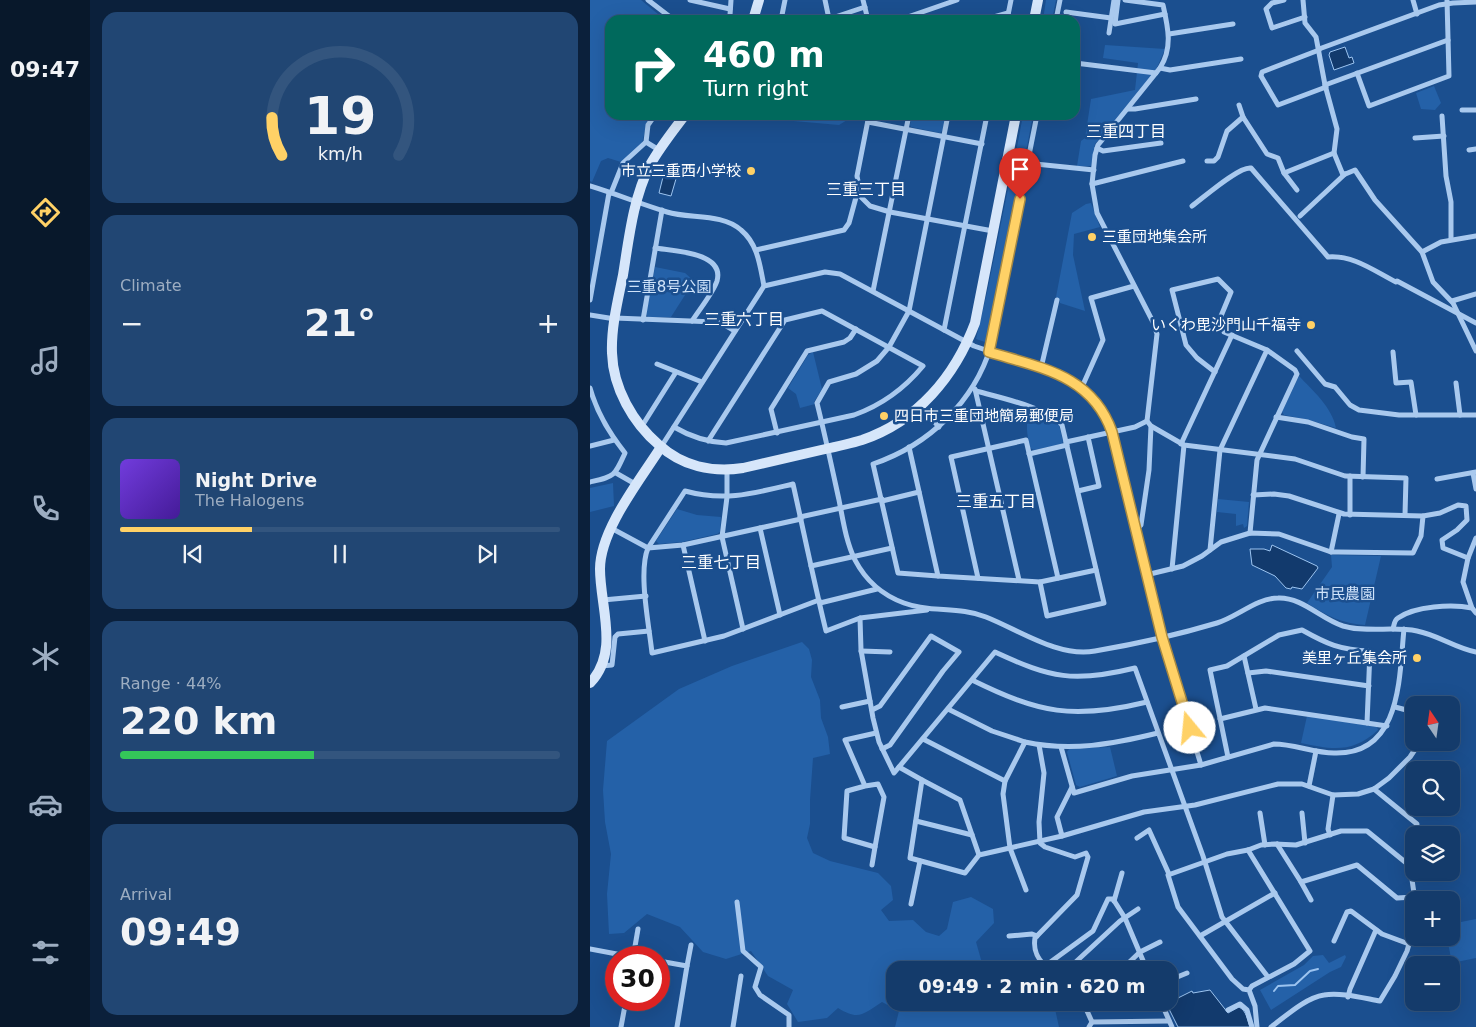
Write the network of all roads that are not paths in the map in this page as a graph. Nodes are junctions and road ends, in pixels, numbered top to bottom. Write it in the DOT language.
graph roads {
  1 [pos="648,0"];
  2 [pos="690,0"];
  3 [pos="731,0"];
  4 [pos="758,0"];
  5 [pos="785,0"];
  6 [pos="825,0"];
  7 [pos="863,0"];
  8 [pos="957,0"];
  9 [pos="1011,0"];
  10 [pos="1038,0"];
  11 [pos="1060,0"];
  12 [pos="1114,0"];
  13 [pos="1118,0"];
  14 [pos="1125,0"];
  15 [pos="1284,0"];
  16 [pos="1304,0"];
  17 [pos="1412,0"];
  18 [pos="1163,2"];
  19 [pos="1447,2"];
  20 [pos="1476,2"];
  21 [pos="865,7"];
  22 [pos="1066,12"];
  23 [pos="1008,14"];
  24 [pos="1165,14"];
  25 [pos="1417,14"];
  26 [pos="668,15"];
  27 [pos="754,15"];
  28 [pos="782,15"];
  29 [pos="827,15"];
  30 [pos="840,15"];
  31 [pos="867,15"];
  32 [pos="914,15"];
  33 [pos="1004,15"];
  34 [pos="1035,15"];
  35 [pos="1057,15"];
  36 [pos="1304,17"];
  37 [pos="1111,18"];
  38 [pos="1234,24"];
  39 [pos="1109,34"];
  40 [pos="1169,34"];
  41 [pos="1448,40"];
  42 [pos="1319,50"];
  43 [pos="1241,59"];
  44 [pos="1080,63"];
  45 [pos="1158,71"];
  46 [pos="1358,73"];
  47 [pos="1326,86"];
  48 [pos="1196,100"];
  49 [pos="1239,105"];
  50 [pos="1128,108"];
  51 [pos="1462,110"];
  52 [pos="1476,110"];
  53 [pos="1442,116"];
  54 [pos="1243,117"];
  55 [pos="651,120"];
  56 [pos="681,120"];
  57 [pos="908,120"];
  58 [pos="947,120"];
  59 [pos="987,120"];
  60 [pos="1015,120"];
  61 [pos="1036,120"];
  62 [pos="868,122"];
  63 [pos="907,130"];
  64 [pos="1444,136"];
  65 [pos="944,137"];
  66 [pos="1415,138"];
  67 [pos="646,142"];
  68 [pos="1161,143"];
  69 [pos="982,144"];
  70 [pos="1097,148"];
  71 [pos="1476,149"];
  72 [pos="659,150"];
  73 [pos="1469,150"];
  74 [pos="1334,153"];
  75 [pos="1007,161"];
  76 [pos="1183,161"];
  77 [pos="1207,161"];
  78 [pos="1027,163"];
  79 [pos="1094,170"];
  80 [pos="1284,173"];
  81 [pos="1346,174"];
  82 [pos="1092,184"];
  83 [pos="590,186"];
  84 [pos="858,189"];
  85 [pos="1297,190"];
  86 [pos="610,193"];
  87 [pos="636,202"];
  88 [pos="1192,206"];
  89 [pos="662,210"];
  90 [pos="890,212"];
  91 [pos="1300,216"];
  92 [pos="927,218"];
  93 [pos="966,226"];
  94 [pos="993,231"];
  95 [pos="1476,236"];
  96 [pos="1451,240"];
  97 [pos="655,248"];
  98 [pos="756,250"];
  99 [pos="1422,252"];
  100 [pos="764,286"];
  101 [pos="1134,286"];
  102 [pos="873,291"];
  103 [pos="1476,294"];
  104 [pos="590,300"];
  105 [pos="1057,300"];
  106 [pos="1452,301"];
  107 [pos="909,311"];
  108 [pos="590,314"];
  109 [pos="1459,314"];
  110 [pos="615,318"];
  111 [pos="643,320"];
  112 [pos="692,321"];
  113 [pos="1476,323"];
  114 [pos="856,330"];
  115 [pos="944,330"];
  116 [pos="734,331"];
  117 [pos="1232,335"];
  118 [pos="967,343"];
  119 [pos="889,347"];
  120 [pos="1267,350"];
  121 [pos="1476,351"];
  122 [pos="989,352"];
  123 [pos="1297,352"];
  124 [pos="1393,352"];
  125 [pos="657,364"];
  126 [pos="1041,368"];
  127 [pos="676,372"];
  128 [pos="1215,372"];
  129 [pos="702,382"];
  130 [pos="1456,383"];
  131 [pos="1082,387"];
  132 [pos="590,388"];
  133 [pos="975,388"];
  134 [pos="922,406"];
  135 [pos="1416,415"];
  136 [pos="1460,415"];
  137 [pos="1476,415"];
  138 [pos="1276,417"];
  139 [pos="1147,421"];
  140 [pos="821,422"];
  141 [pos="939,426"];
  142 [pos="1151,426"];
  143 [pos="641,427"];
  144 [pos="674,427"];
  145 [pos="1112,432"];
  146 [pos="777,433"];
  147 [pos="1088,437"];
  148 [pos="614,440"];
  149 [pos="708,441"];
  150 [pos="1067,443"];
  151 [pos="1182,445"];
  152 [pos="590,446"];
  153 [pos="661,447"];
  154 [pos="909,447"];
  155 [pos="828,448"];
  156 [pos="989,448"];
  157 [pos="1220,450"];
  158 [pos="1029,454"];
  159 [pos="1258,456"];
  160 [pos="727,470"];
  161 [pos="616,473"];
  162 [pos="1474,473"];
  163 [pos="1350,476"];
  164 [pos="1363,477"];
  165 [pos="1436,479"];
  166 [pos="590,482"];
  167 [pos="637,485"];
  168 [pos="1476,489"];
  169 [pos="1078,491"];
  170 [pos="919,492"];
  171 [pos="1253,495"];
  172 [pos="727,497"];
  173 [pos="882,500"];
  174 [pos="841,508"];
  175 [pos="1339,514"];
  176 [pos="1350,515"];
  177 [pos="1405,515"];
  178 [pos="1423,516"];
  179 [pos="800,518"];
  180 [pos="611,527"];
  181 [pos="760,528"];
  182 [pos="1136,530"];
  183 [pos="1250,533"];
  184 [pos="722,537"];
  185 [pos="1476,538"];
  186 [pos="683,545"];
  187 [pos="648,548"];
  188 [pos="892,548"];
  189 [pos="1210,550"];
  190 [pos="1331,552"];
  191 [pos="853,557"];
  192 [pos="1468,558"];
  193 [pos="811,566"];
  194 [pos="1172,569"];
  195 [pos="1096,570"];
  196 [pos="1146,575"];
  197 [pos="938,576"];
  198 [pos="978,578"];
  199 [pos="1058,578"];
  200 [pos="1019,580"];
  201 [pos="1040,582"];
  202 [pos="877,589"];
  203 [pos="646,596"];
  204 [pos="602,600"];
  205 [pos="820,601"];
  206 [pos="1472,608"];
  207 [pos="937,609"];
  208 [pos="1476,613"];
  209 [pos="780,614"];
  210 [pos="860,618"];
  211 [pos="743,629"];
  212 [pos="1393,629"];
  213 [pos="1404,629"];
  214 [pos="650,631"];
  215 [pos="1162,637"];
  216 [pos="705,641"];
  217 [pos="861,651"];
  218 [pos="890,652"];
  219 [pos="1476,652"];
  220 [pos="1244,656"];
  221 [pos="601,666"];
  222 [pos="1248,673"];
  223 [pos="972,680"];
  224 [pos="590,683"];
  225 [pos="1369,686"];
  226 [pos="870,701"];
  227 [pos="1147,702"];
  228 [pos="842,707"];
  229 [pos="1394,707"];
  230 [pos="948,709"];
  231 [pos="1256,709"];
  232 [pos="872,710"];
  233 [pos="1405,710"];
  234 [pos="1220,719"];
  235 [pos="1367,723"];
  236 [pos="1387,726"];
  237 [pos="876,733"];
  238 [pos="1158,733"];
  239 [pos="923,739"];
  240 [pos="1025,742"];
  241 [pos="1039,745"];
  242 [pos="1061,748"];
  243 [pos="882,749"];
  244 [pos="1316,751"];
  245 [pos="1413,751"];
  246 [pos="1228,757"];
  247 [pos="1201,764"];
  248 [pos="899,767"];
  249 [pos="1172,769"];
  250 [pos="922,780"];
  251 [pos="1005,781"];
  252 [pos="865,786"];
  253 [pos="1309,786"];
  254 [pos="1072,787"];
  255 [pos="1374,789"];
  256 [pos="1333,795"];
  257 [pos="1185,806"];
  258 [pos="1302,813"];
  259 [pos="1260,814"];
  260 [pos="916,821"];
  261 [pos="1417,826"];
  262 [pos="972,835"];
  263 [pos="1330,835"];
  264 [pos="1062,836"];
  265 [pos="1137,838"];
  266 [pos="1040,841"];
  267 [pos="1305,843"];
  268 [pos="1277,844"];
  269 [pos="1265,845"];
  270 [pos="875,847"];
  271 [pos="1010,848"];
  272 [pos="1248,850"];
  273 [pos="979,855"];
  274 [pos="920,861"];
  275 [pos="1204,862"];
  276 [pos="1405,862"];
  277 [pos="872,865"];
  278 [pos="1122,873"];
  279 [pos="1169,874"];
  280 [pos="1301,882"];
  281 [pos="1026,890"];
  282 [pos="1275,893"];
  283 [pos="1405,898"];
  284 [pos="1114,900"];
  285 [pos="1311,900"];
  286 [pos="737,902"];
  287 [pos="911,904"];
  288 [pos="1138,909"];
  289 [pos="1125,918"];
  290 [pos="1224,922"];
  291 [pos="638,929"];
  292 [pos="1376,930"];
  293 [pos="1009,936"];
  294 [pos="1037,936"];
  295 [pos="1200,936"];
  296 [pos="1334,941"];
  297 [pos="1160,942"];
  298 [pos="1405,942"];
  299 [pos="691,945"];
  300 [pos="636,946"];
  301 [pos="1408,946"];
  302 [pos="590,949"];
  303 [pos="605,952"];
  304 [pos="1140,952"];
  305 [pos="1077,961"];
  306 [pos="1130,961"];
  307 [pos="1144,961"];
  308 [pos="670,963"];
  309 [pos="687,966"];
  310 [pos="1187,973"];
  311 [pos="741,976"];
  312 [pos="1178,977"];
  313 [pos="1268,977"];
  314 [pos="1249,990"];
  315 [pos="1348,996"];
  316 [pos="1228,1010"];
  317 [pos="624,1011"];
  318 [pos="1086,1011"];
  319 [pos="1165,1011"];
  320 [pos="1169,1021"];
  321 [pos="1090,1024"];
  322 [pos="621,1027"];
  323 [pos="677,1027"];
  324 [pos="733,1027"];
  325 [pos="789,1027"];
  326 [pos="1172,1027"];
  327 [pos="1252,1027"];
  328 [pos="1257,1027"];
  329 [pos="1270,1027"];
  1 -- 26 [label="street"];
  2 -- 3 [label="street"];
  4 -- 27 [label="street"];
  5 -- 28 [label="street"];
  6 -- 29 [label="street"];
  7 -- 21 [label="street"];
  8 -- 32 [label="street"];
  9 -- 23 [label="street"];
  10 -- 34 [label="street"];
  11 -- 35 [label="street"];
  12 -- 37 [label="street"];
  13 -- 24 [label="street"];
  14 -- 18 [label="street"];
  15 -- 36 [label="street"];
  16 -- 36 [label="street"];
  17 -- 25 [label="street"];
  18 -- 24 [label="street"];
  19 -- 20 [label="street"];
  19 -- 25 [label="street"];
  19 -- 41 [label="street"];
  21 -- 30 [label="street"];
  21 -- 31 [label="street"];
  22 -- 37 [label="street"];
  23 -- 33 [label="street"];
  24 -- 40 [label="street"];
  25 -- 42 [label="street"];
  36 -- 42 [label="street"];
  37 -- 39 [label="street"];
  38 -- 40 [label="street"];
  40 -- 45 [label="street"];
  41 -- 46 [label="street"];
  41 -- 46 [label="street"];
  42 -- 47 [label="street"];
  42 -- 47 [label="street"];
  43 -- 45 [label="street"];
  44 -- 45 [label="street"];
  45 -- 50 [label="street"];
  46 -- 47 [label="street"];
  47 -- 74 [label="street"];
  48 -- 50 [label="street"];
  49 -- 54 [label="street"];
  50 -- 70 [label="street"];
  51 -- 52 [label="street"];
  53 -- 64 [label="street"];
  54 -- 77 [label="street"];
  54 -- 80 [label="street"];
  55 -- 67 [label="street"];
  56 -- 72 [label="street"];
  57 -- 63 [label="street"];
  58 -- 65 [label="street"];
  59 -- 69 [label="street"];
  60 -- 75 [label="street"];
  61 -- 78 [label="street"];
  62 -- 63 [label="street"];
  62 -- 84 [label="street"];
  63 -- 65 [label="street"];
  63 -- 90 [label="street"];
  64 -- 66 [label="street"];
  64 -- 96 [label="street"];
  65 -- 69 [label="street"];
  65 -- 92 [label="street"];
  67 -- 72 [label="street"];
  67 -- 86 [label="street"];
  68 -- 70 [label="street"];
  69 -- 93 [label="street"];
  70 -- 79 [label="street"];
  71 -- 73 [label="street"];
  72 -- 87 [label="street"];
  74 -- 80 [label="street"];
  74 -- 81 [label="street"];
  75 -- 78 [label="street"];
  75 -- 94 [label="street"];
  76 -- 82 [label="street"];
  78 -- 79 [label="street"];
  78 -- 122 [label="street"];
  79 -- 82 [label="street"];
  80 -- 85 [label="street"];
  81 -- 91 [label="street"];
  81 -- 99 [label="street"];
  82 -- 101 [label="street"];
  83 -- 86 [label="street"];
  84 -- 90 [label="street"];
  84 -- 98 [label="street"];
  86 -- 87 [label="street"];
  86 -- 104 [label="street"];
  87 -- 89 [label="street"];
  87 -- 110 [label="street"];
  88 -- 109 [label="street"];
  89 -- 97 [label="street"];
  89 -- 98 [label="street"];
  90 -- 92 [label="street"];
  90 -- 102 [label="street"];
  92 -- 93 [label="street"];
  92 -- 107 [label="street"];
  93 -- 94 [label="street"];
  93 -- 115 [label="street"];
  94 -- 118 [label="street"];
  95 -- 96 [label="street"];
  96 -- 99 [label="street"];
  97 -- 111 [label="street"];
  97 -- 112 [label="street"];
  98 -- 100 [label="street"];
  99 -- 106 [label="street"];
  100 -- 102 [label="street"];
  100 -- 116 [label="street"];
  101 -- 131 [label="street"];
  101 -- 139 [label="street"];
  102 -- 107 [label="street"];
  103 -- 106 [label="street"];
  105 -- 126 [label="street"];
  106 -- 109 [label="street"];
  107 -- 115 [label="street"];
  107 -- 119 [label="street"];
  108 -- 110 [label="street"];
  109 -- 113 [label="street"];
  109 -- 121 [label="street"];
  110 -- 111 [label="street"];
  110 -- 143 [label="street"];
  111 -- 112 [label="street"];
  112 -- 116 [label="street"];
  114 -- 119 [label="street"];
  114 -- 146 [label="street"];
  114 -- 149 [label="street"];
  115 -- 118 [label="street"];
  116 -- 129 [label="street"];
  117 -- 120 [label="street"];
  117 -- 128 [label="street"];
  117 -- 128 [label="street"];
  118 -- 122 [label="street"];
  118 -- 134 [label="street"];
  119 -- 140 [label="street"];
  119 -- 140 [label="street"];
  120 -- 138 [label="street"];
  120 -- 157 [label="street"];
  122 -- 126 [label="street"];
  122 -- 133 [label="street"];
  123 -- 135 [label="street"];
  124 -- 135 [label="street"];
  125 -- 127 [label="street"];
  126 -- 131 [label="street"];
  127 -- 129 [label="street"];
  127 -- 143 [label="street"];
  128 -- 151 [label="street"];
  129 -- 144 [label="street"];
  130 -- 136 [label="street"];
  131 -- 145 [label="street"];
  132 -- 148 [label="street"];
  133 -- 141 [label="street"];
  133 -- 150 [label="street"];
  133 -- 156 [label="street"];
  134 -- 141 [label="street"];
  134 -- 155 [label="street"];
  135 -- 136 [label="street"];
  136 -- 137 [label="street"];
  138 -- 159 [label="street"];
  138 -- 164 [label="street"];
  139 -- 142 [label="street"];
  139 -- 145 [label="street"];
  140 -- 146 [label="street"];
  140 -- 155 [label="street"];
  141 -- 154 [label="street"];
  142 -- 151 [label="street"];
  142 -- 182 [label="street"];
  143 -- 153 [label="street"];
  144 -- 149 [label="street"];
  144 -- 153 [label="street"];
  145 -- 147 [label="street"];
  145 -- 182 [label="street"];
  146 -- 149 [label="street"];
  147 -- 150 [label="street"];
  147 -- 169 [label="street"];
  148 -- 152 [label="street"];
  148 -- 161 [label="street"];
  150 -- 158 [label="street"];
  150 -- 169 [label="street"];
  151 -- 157 [label="street"];
  151 -- 194 [label="street"];
  153 -- 160 [label="street"];
  153 -- 167 [label="street"];
  154 -- 170 [label="street"];
  154 -- 173 [label="street"];
  155 -- 160 [label="street"];
  155 -- 174 [label="street"];
  156 -- 158 [label="street"];
  156 -- 198 [label="street"];
  156 -- 200 [label="street"];
  157 -- 159 [label="street"];
  157 -- 189 [label="street"];
  158 -- 199 [label="street"];
  159 -- 163 [label="street"];
  159 -- 171 [label="street"];
  160 -- 172 [label="street"];
  161 -- 166 [label="street"];
  161 -- 167 [label="street"];
  162 -- 165 [label="street"];
  162 -- 168 [label="street"];
  163 -- 164 [label="street"];
  163 -- 176 [label="street"];
  164 -- 177 [label="street"];
  167 -- 180 [label="street"];
  169 -- 195 [label="street"];
  170 -- 173 [label="street"];
  170 -- 197 [label="street"];
  171 -- 175 [label="street"];
  171 -- 183 [label="street"];
  172 -- 179 [label="street"];
  172 -- 184 [label="street"];
  172 -- 187 [label="street"];
  173 -- 174 [label="street"];
  173 -- 188 [label="street"];
  174 -- 179 [label="street"];
  174 -- 191 [label="street"];
  175 -- 176 [label="street"];
  175 -- 190 [label="street"];
  176 -- 177 [label="street"];
  177 -- 178 [label="street"];
  178 -- 190 [label="street"];
  178 -- 192 [label="street"];
  179 -- 181 [label="street"];
  179 -- 193 [label="street"];
  180 -- 187 [label="street"];
  180 -- 204 [label="street"];
  181 -- 184 [label="street"];
  181 -- 209 [label="street"];
  182 -- 196 [label="street"];
  183 -- 189 [label="street"];
  183 -- 190 [label="street"];
  184 -- 186 [label="street"];
  184 -- 211 [label="street"];
  185 -- 192 [label="street"];
  186 -- 187 [label="street"];
  186 -- 216 [label="street"];
  187 -- 203 [label="street"];
  188 -- 191 [label="street"];
  188 -- 197 [label="street"];
  189 -- 194 [label="street"];
  191 -- 193 [label="street"];
  191 -- 202 [label="street"];
  192 -- 206 [label="street"];
  193 -- 205 [label="street"];
  194 -- 196 [label="street"];
  195 -- 199 [label="street"];
  195 -- 201 [label="street"];
  196 -- 215 [label="street"];
  197 -- 198 [label="street"];
  198 -- 200 [label="street"];
  199 -- 201 [label="street"];
  200 -- 201 [label="street"];
  202 -- 205 [label="street"];
  202 -- 207 [label="street"];
  203 -- 204 [label="street"];
  203 -- 214 [label="street"];
  204 -- 221 [label="street"];
  205 -- 209 [label="street"];
  205 -- 210 [label="street"];
  206 -- 208 [label="street"];
  206 -- 212 [label="street"];
  207 -- 210 [label="street"];
  207 -- 215 [label="street"];
  209 -- 211 [label="street"];
  210 -- 217 [label="street"];
  211 -- 216 [label="street"];
  212 -- 213 [label="street"];
  212 -- 215 [label="street"];
  213 -- 219 [label="street"];
  213 -- 229 [label="street"];
  214 -- 216 [label="street"];
  214 -- 221 [label="street"];
  215 -- 247 [label="street"];
  217 -- 218 [label="street"];
  217 -- 226 [label="street"];
  220 -- 222 [label="street"];
  220 -- 225 [label="street"];
  220 -- 234 [label="street"];
  221 -- 224 [label="street"];
  222 -- 225 [label="street"];
  222 -- 231 [label="street"];
  223 -- 227 [label="street"];
  223 -- 227 [label="street"];
  223 -- 230 [label="street"];
  225 -- 235 [label="street"];
  226 -- 228 [label="street"];
  226 -- 232 [label="street"];
  227 -- 238 [label="street"];
  229 -- 233 [label="street"];
  229 -- 236 [label="street"];
  230 -- 239 [label="street"];
  230 -- 240 [label="street"];
  231 -- 234 [label="street"];
  231 -- 235 [label="street"];
  232 -- 237 [label="street"];
  232 -- 243 [label="street"];
  234 -- 246 [label="street"];
  235 -- 236 [label="street"];
  236 -- 244 [label="street"];
  237 -- 243 [label="street"];
  237 -- 252 [label="street"];
  238 -- 242 [label="street"];
  238 -- 249 [label="street"];
  239 -- 248 [label="street"];
  239 -- 251 [label="street"];
  240 -- 241 [label="street"];
  240 -- 251 [label="street"];
  241 -- 242 [label="street"];
  241 -- 266 [label="street"];
  242 -- 254 [label="street"];
  243 -- 248 [label="street"];
  244 -- 246 [label="street"];
  244 -- 253 [label="street"];
  245 -- 255 [label="street"];
  246 -- 247 [label="street"];
  247 -- 249 [label="street"];
  248 -- 250 [label="street"];
  249 -- 254 [label="street"];
  249 -- 257 [label="street"];
  250 -- 260 [label="street"];
  250 -- 262 [label="street"];
  251 -- 271 [label="street"];
  252 -- 270 [label="street"];
  252 -- 270 [label="street"];
  253 -- 256 [label="street"];
  253 -- 257 [label="street"];
  254 -- 264 [label="street"];
  255 -- 256 [label="street"];
  255 -- 261 [label="street"];
  256 -- 263 [label="street"];
  257 -- 264 [label="street"];
  257 -- 275 [label="street"];
  258 -- 267 [label="street"];
  259 -- 269 [label="street"];
  260 -- 262 [label="street"];
  260 -- 274 [label="street"];
  262 -- 273 [label="street"];
  263 -- 267 [label="street"];
  263 -- 276 [label="street"];
  264 -- 266 [label="street"];
  265 -- 279 [label="street"];
  266 -- 271 [label="street"];
  266 -- 294 [label="street"];
  267 -- 268 [label="street"];
  268 -- 269 [label="street"];
  268 -- 280 [label="street"];
  269 -- 272 [label="street"];
  270 -- 277 [label="street"];
  271 -- 273 [label="street"];
  271 -- 281 [label="street"];
  272 -- 275 [label="street"];
  272 -- 282 [label="street"];
  273 -- 274 [label="street"];
  274 -- 287 [label="street"];
  275 -- 279 [label="street"];
  275 -- 290 [label="street"];
  278 -- 284 [label="street"];
  279 -- 295 [label="street"];
  280 -- 283 [label="street"];
  280 -- 285 [label="street"];
  282 -- 290 [label="street"];
  282 -- 313 [label="street"];
  284 -- 289 [label="street"];
  284 -- 294 [label="street"];
  286 -- 325 [label="street"];
  288 -- 289 [label="street"];
  289 -- 304 [label="street"];
  289 -- 305 [label="street"];
  290 -- 295 [label="street"];
  290 -- 313 [label="street"];
  291 -- 300 [label="street"];
  292 -- 296 [label="street"];
  292 -- 298 [label="street"];
  292 -- 315 [label="street"];
  293 -- 294 [label="street"];
  295 -- 314 [label="street"];
  297 -- 304 [label="street"];
  299 -- 309 [label="street"];
  301 -- 315 [label="street"];
  302 -- 303 [label="street"];
  304 -- 306 [label="street"];
  304 -- 307 [label="street"];
  308 -- 309 [label="street"];
  309 -- 323 [label="street"];
  310 -- 312 [label="street"];
  311 -- 324 [label="street"];
  313 -- 314 [label="street"];
  314 -- 328 [label="street"];
  315 -- 329 [label="street"];
  316 -- 327 [label="street"];
  317 -- 322 [label="street"];
  318 -- 321 [label="street"];
  319 -- 320 [label="street"];
  320 -- 321 [label="street"];
  320 -- 326 [label="street"];
}
